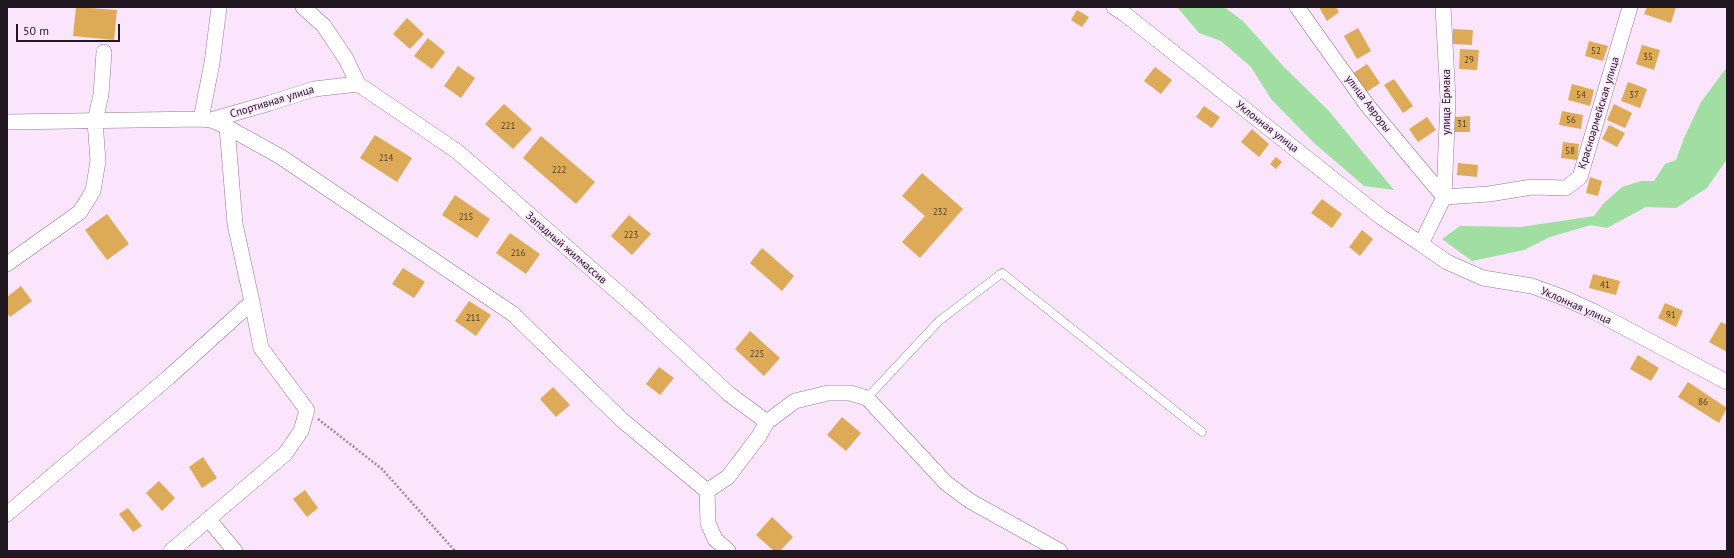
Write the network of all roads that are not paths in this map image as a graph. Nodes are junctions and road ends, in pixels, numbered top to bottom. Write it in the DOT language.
graph roads {
  1 [pos="219,7"];
  2 [pos="303,7"];
  3 [pos="1114,7"];
  4 [pos="1297,7"];
  5 [pos="1443,7"];
  6 [pos="1630,7"];
  7 [pos="104,52"];
  8 [pos="358,84"];
  9 [pos="206,119"];
  10 [pos="95,121"];
  11 [pos="7,122"];
  12 [pos="227,127"];
  13 [pos="1444,197"];
  14 [pos="1421,244"];
  15 [pos="7,264"];
  16 [pos="252,302"];
  17 [pos="1727,382"];
  18 [pos="867,398"];
  19 [pos="767,422"];
  20 [pos="1202,432"];
  21 [pos="707,491"];
  22 [pos="7,514"];
  23 [pos="209,520"];
  24 [pos="171,551"];
  25 [pos="235,551"];
  26 [pos="728,551"];
  27 [pos="1060,551"];
  1 -- 9 [label="street"];
  2 -- 8 [label="street"];
  3 -- 14 [label="street, Уклонная улица"];
  4 -- 13 [label="street, улица Авроры"];
  5 -- 13 [label="street, улица Ермака"];
  6 -- 13 [label="street, Красноармейская улица"];
  7 -- 10 [label="street"];
  8 -- 9 [label="street, Спортивная улица"];
  8 -- 19 [label="street, Западный жилмассив"];
  9 -- 10 [label="street"];
  9 -- 12 [label="street"];
  10 -- 11 [label="street"];
  10 -- 15 [label="street"];
  12 -- 16 [label="street"];
  12 -- 21 [label="street"];
  13 -- 14 [label="street"];
  14 -- 17 [label="street, Уклонная улица"];
  16 -- 22 [label="street"];
  16 -- 23 [label="street"];
  18 -- 19 [label="street"];
  18 -- 20 [label="lane"];
  18 -- 27 [label="street"];
  19 -- 21 [label="street"];
  21 -- 26 [label="street"];
  23 -- 24 [label="street"];
  23 -- 25 [label="street"];
}
